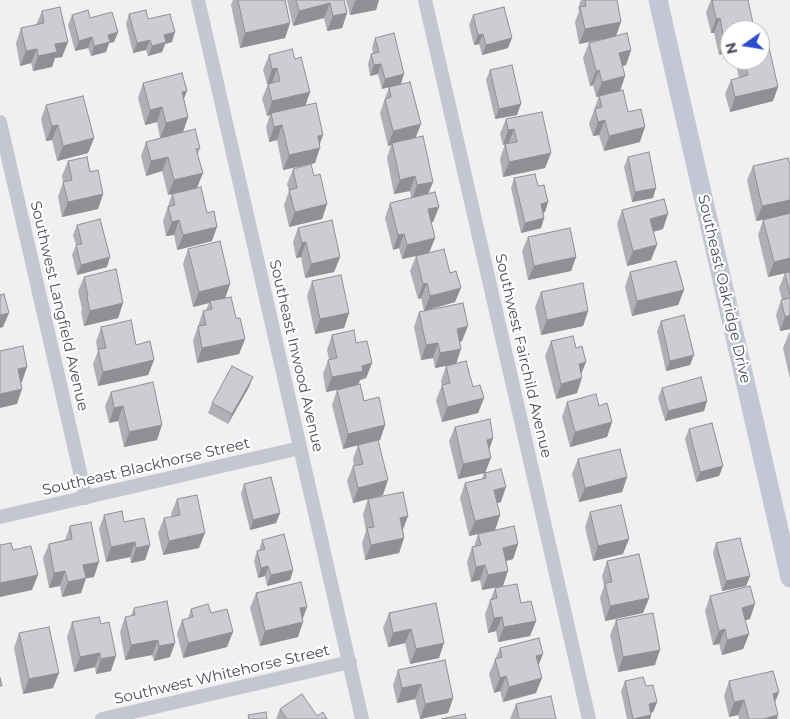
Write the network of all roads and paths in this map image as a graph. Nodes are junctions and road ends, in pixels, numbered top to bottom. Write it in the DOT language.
graph roads {
  1 [pos="198,0"];
  2 [pos="425,0"];
  3 [pos="658,0"];
  4 [pos="0,122"];
  5 [pos="300,448"];
  6 [pos="86,498"];
  7 [pos="0,517"];
  8 [pos="790,578"];
  9 [pos="350,662"];
  10 [pos="102,719"];
  11 [pos="362,719"];
  12 [pos="589,719"];
  1 -- 5 [label="street, Southeast Inwood Avenue"];
  2 -- 12 [label="street, Southwest Fairchild Avenue"];
  3 -- 8 [label="street, Southeast Oakridge Drive"];
  4 -- 6 [label="street, Southwest Langfield Avenue"];
  5 -- 6 [label="street, Southeast Blackhorse Street"];
  5 -- 9 [label="street, Southeast Inwood Avenue"];
  6 -- 7 [label="street, Southeast Blackhorse Street"];
  9 -- 10 [label="street, Southwest Whitehorse Street"];
  9 -- 11 [label="street, Southeast Inwood Avenue"];
}
